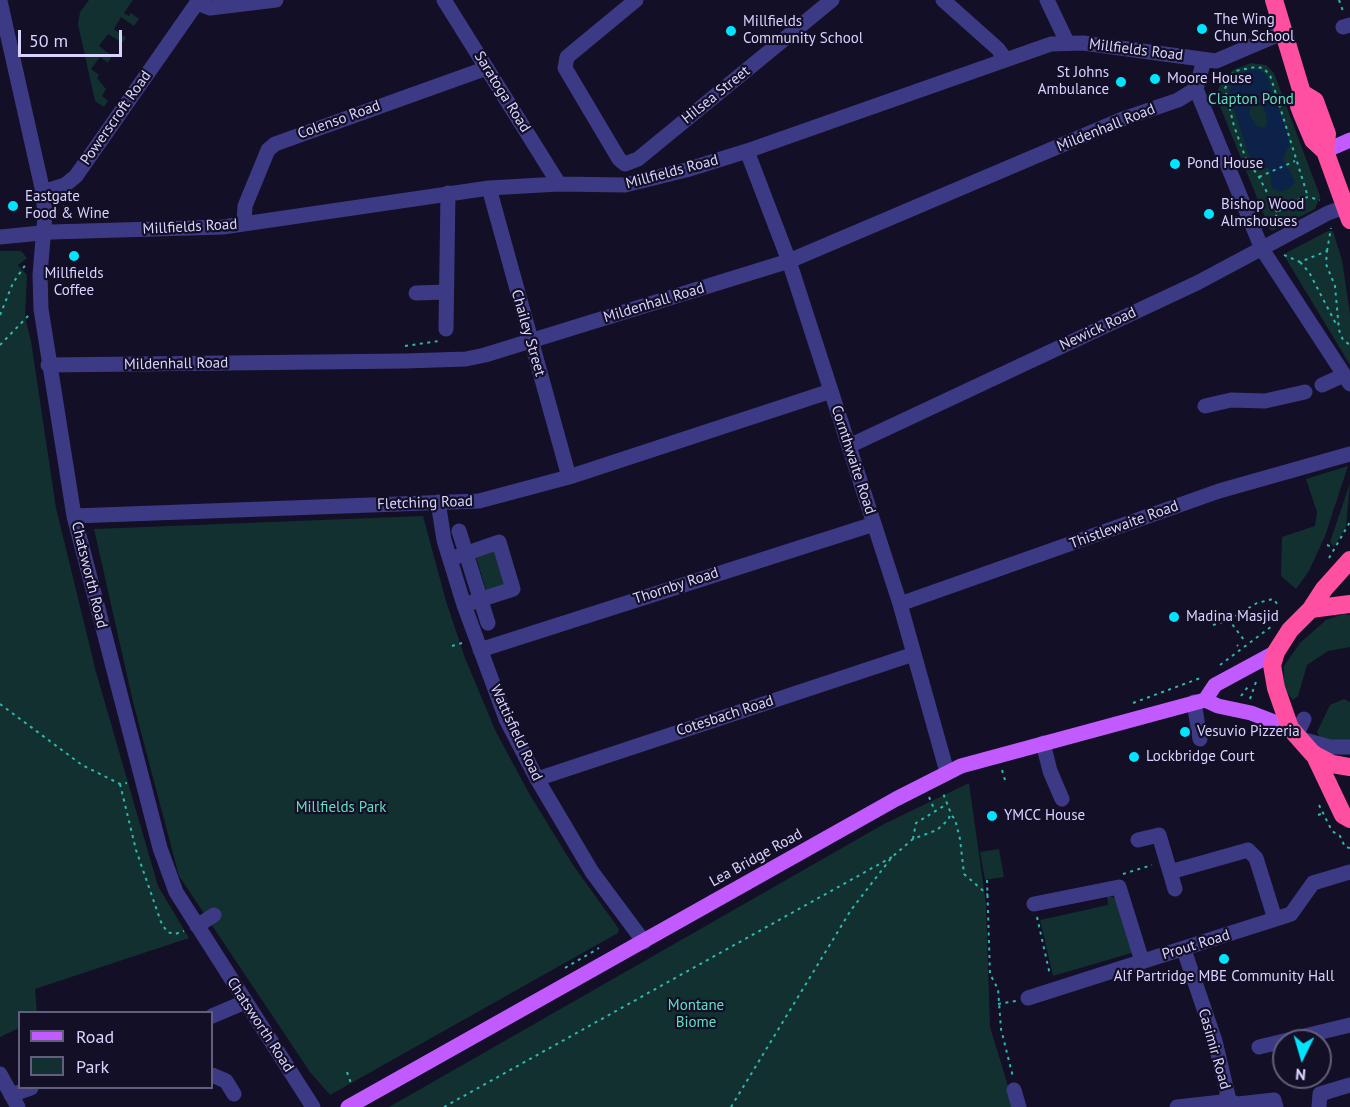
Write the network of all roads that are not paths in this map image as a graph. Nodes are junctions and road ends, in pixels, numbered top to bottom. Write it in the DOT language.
graph roads {
  1 [pos="276,0"];
  2 [pos="444,0"];
  3 [pos="636,0"];
  4 [pos="832,0"];
  5 [pos="943,0"];
  6 [pos="1047,0"];
  7 [pos="1274,0"];
  8 [pos="0,1"];
  9 [pos="198,1"];
  10 [pos="1284,32"];
  11 [pos="1067,42"];
  12 [pos="1005,59"];
  13 [pos="1204,60"];
  14 [pos="487,69"];
  15 [pos="1196,89"];
  16 [pos="1350,140"];
  17 [pos="747,151"];
  18 [pos="1325,151"];
  19 [pos="559,184"];
  20 [pos="489,188"];
  21 [pos="43,192"];
  22 [pos="448,194"];
  23 [pos="1348,213"];
  24 [pos="244,224"];
  25 [pos="44,233"];
  26 [pos="0,237"];
  27 [pos="1262,249"];
  28 [pos="789,261"];
  29 [pos="446,292"];
  30 [pos="416,293"];
  31 [pos="446,329"];
  32 [pos="530,342"];
  33 [pos="48,365"];
  34 [pos="1347,379"];
  35 [pos="1322,386"];
  36 [pos="831,391"];
  37 [pos="1305,392"];
  38 [pos="1205,406"];
  39 [pos="849,446"];
  40 [pos="1350,454"];
  41 [pos="569,477"];
  42 [pos="438,502"];
  43 [pos="74,516"];
  44 [pos="874,524"];
  45 [pos="459,531"];
  46 [pos="466,552"];
  47 [pos="450,558"];
  48 [pos="1350,560"];
  49 [pos="481,599"];
  50 [pos="900,604"];
  51 [pos="1350,604"];
  52 [pos="464,605"];
  53 [pos="1311,609"];
  54 [pos="488,622"];
  55 [pos="480,650"];
  56 [pos="1276,652"];
  57 [pos="914,654"];
  58 [pos="1200,701"];
  59 [pos="1298,730"];
  60 [pos="1200,739"];
  61 [pos="1043,743"];
  62 [pos="1350,747"];
  63 [pos="1313,754"];
  64 [pos="1350,766"];
  65 [pos="948,772"];
  66 [pos="537,779"];
  67 [pos="1062,799"];
  68 [pos="1350,819"];
  69 [pos="1138,840"];
  70 [pos="1168,866"];
  71 [pos="1350,872"];
  72 [pos="1175,889"];
  73 [pos="1034,904"];
  74 [pos="214,915"];
  75 [pos="1275,919"];
  76 [pos="191,928"];
  77 [pos="644,942"];
  78 [pos="1184,950"];
  79 [pos="1142,961"];
  80 [pos="1028,998"];
  81 [pos="245,1002"];
  82 [pos="213,1016"];
  83 [pos="1350,1025"];
  84 [pos="1259,1047"];
  85 [pos="0,1074"];
  86 [pos="213,1075"];
  87 [pos="1350,1085"];
  88 [pos="30,1089"];
  89 [pos="1014,1089"];
  90 [pos="234,1094"];
  91 [pos="1226,1100"];
  92 [pos="14,1101"];
  93 [pos="313,1107"];
  94 [pos="348,1107"];
  95 [pos="1019,1107"];
  96 [pos="1177,1107"];
  97 [pos="1276,1107"];
  98 [pos="1319,1107"];
  1 -- 9 [label="street"];
  2 -- 14 [label="street, Saratoga Road"];
  3 -- 4 [label="street, Hilsea Street"];
  5 -- 12 [label="street"];
  6 -- 11 [label="street"];
  7 -- 10 [label="highway"];
  8 -- 21 [label="street, Chatsworth Road"];
  9 -- 21 [label="street, Powerscroft Road"];
  10 -- 13 [label="street, Millfields Road"];
  10 -- 18 [label="highway"];
  11 -- 12 [label="street, Millfields Road"];
  11 -- 13 [label="street, Millfields Road"];
  12 -- 17 [label="street, Millfields Road"];
  13 -- 15 [label="street"];
  14 -- 19 [label="street, Saratoga Road"];
  14 -- 24 [label="street, Colenso Road"];
  15 -- 27 [label="street"];
  15 -- 28 [label="street, Mildenhall Road"];
  16 -- 18 [label="main road"];
  17 -- 19 [label="street, Millfields Road"];
  17 -- 28 [label="street, Cornthwaite Road"];
  18 -- 23 [label="highway"];
  19 -- 20 [label="street, Millfields Road"];
  20 -- 22 [label="street, Millfields Road"];
  20 -- 32 [label="street, Chailey Street"];
  21 -- 25 [label="street, Chatsworth Road"];
  22 -- 24 [label="street, Millfields Road"];
  22 -- 29 [label="street"];
  23 -- 27 [label="street, Newick Road"];
  24 -- 25 [label="street, Millfields Road"];
  25 -- 26 [label="street, Millfields Road"];
  25 -- 33 [label="street, Chatsworth Road"];
  27 -- 34 [label="street"];
  27 -- 39 [label="street, Newick Road"];
  28 -- 32 [label="street, Mildenhall Road"];
  28 -- 36 [label="street, Cornthwaite Road"];
  29 -- 30 [label="street"];
  29 -- 31 [label="street"];
  32 -- 33 [label="street, Mildenhall Road"];
  32 -- 41 [label="street, Chailey Street"];
  33 -- 43 [label="street, Chatsworth Road"];
  34 -- 35 [label="street"];
  36 -- 39 [label="street, Cornthwaite Road"];
  36 -- 41 [label="street, Fletching Road"];
  37 -- 38 [label="street"];
  39 -- 44 [label="street, Cornthwaite Road"];
  40 -- 50 [label="street, Thistlewaite Road"];
  41 -- 42 [label="street, Fletching Road"];
  42 -- 43 [label="street, Fletching Road"];
  42 -- 47 [label="street, Wattisfield Road"];
  43 -- 76 [label="street, Chatsworth Road"];
  44 -- 50 [label="street, Cornthwaite Road"];
  44 -- 55 [label="street, Thornby Road"];
  45 -- 46 [label="street"];
  46 -- 47 [label="street"];
  46 -- 49 [label="street"];
  46 -- 49 [label="street"];
  47 -- 52 [label="street, Wattisfield Road"];
  48 -- 53 [label="highway"];
  49 -- 52 [label="street"];
  49 -- 54 [label="street"];
  50 -- 57 [label="street, Cornthwaite Road"];
  51 -- 53 [label="highway"];
  52 -- 55 [label="street, Wattisfield Road"];
  53 -- 56 [label="highway"];
  55 -- 66 [label="street, Wattisfield Road"];
  56 -- 58 [label="main road, Lea Bridge Road"];
  56 -- 59 [label="highway"];
  57 -- 65 [label="street, Cornthwaite Road"];
  57 -- 66 [label="street, Cotesbach Road"];
  58 -- 59 [label="main road"];
  58 -- 60 [label="street"];
  58 -- 61 [label="main road, Lea Bridge Road"];
  59 -- 62 [label="street"];
  59 -- 63 [label="highway"];
  61 -- 65 [label="main road, Lea Bridge Road"];
  61 -- 67 [label="street"];
  63 -- 64 [label="highway"];
  63 -- 68 [label="highway"];
  65 -- 77 [label="main road, Lea Bridge Road"];
  66 -- 77 [label="street, Wattisfield Road"];
  69 -- 70 [label="street"];
  70 -- 72 [label="street"];
  70 -- 75 [label="street"];
  71 -- 75 [label="street, Prout Road"];
  73 -- 79 [label="street"];
  74 -- 76 [label="street"];
  75 -- 78 [label="street, Prout Road"];
  76 -- 81 [label="street, Chatsworth Road"];
  77 -- 94 [label="main road, Lea Bridge Road"];
  78 -- 79 [label="street, Prout Road"];
  78 -- 91 [label="street, Casimir Road"];
  79 -- 80 [label="street, Prout Road"];
  81 -- 82 [label="street"];
  81 -- 93 [label="street, Chatsworth Road"];
  83 -- 84 [label="street"];
  85 -- 92 [label="street"];
  86 -- 90 [label="street"];
  87 -- 98 [label="street"];
  88 -- 92 [label="street"];
  89 -- 95 [label="street"];
  91 -- 96 [label="street, Casimir Road"];
  91 -- 97 [label="street"];
}
